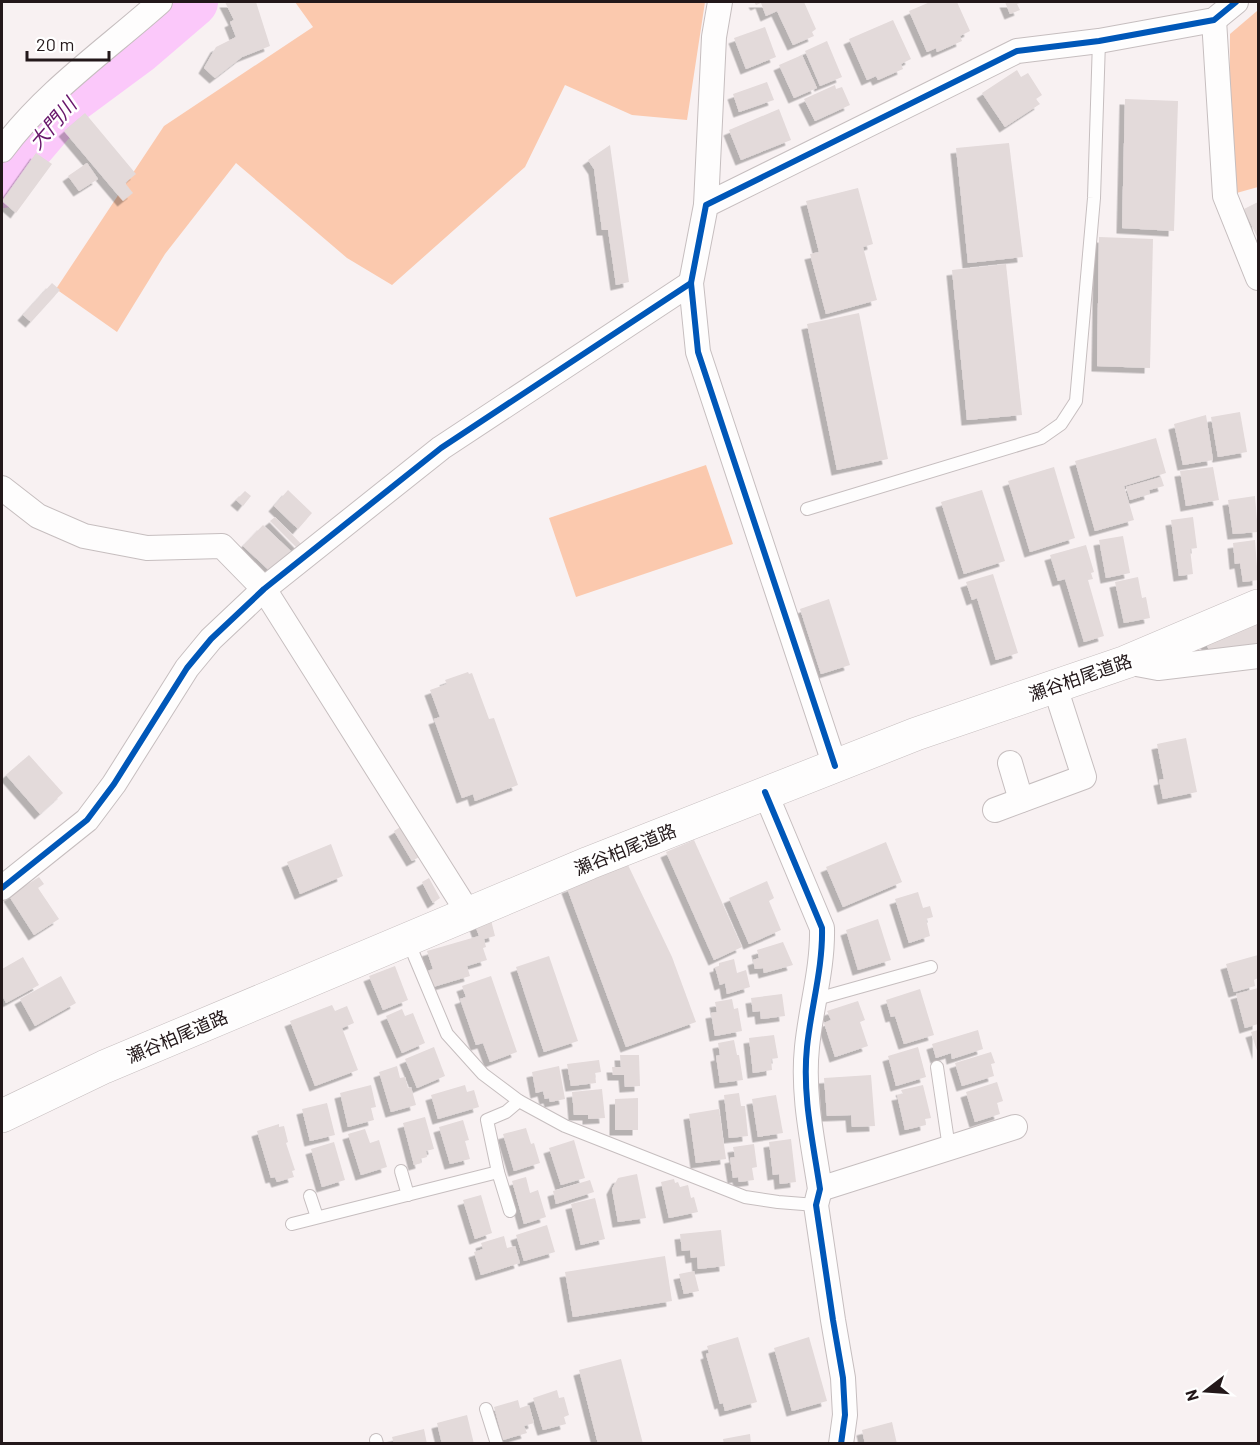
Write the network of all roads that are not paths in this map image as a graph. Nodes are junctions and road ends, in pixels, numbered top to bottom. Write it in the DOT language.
graph roads {
  1 [pos="160,2"];
  2 [pos="720,2"];
  3 [pos="1236,2"];
  4 [pos="1214,20"];
  5 [pos="1099,41"];
  6 [pos="2,150"];
  7 [pos="706,205"];
  8 [pos="1258,278"];
  9 [pos="691,284"];
  10 [pos="2,488"];
  11 [pos="807,509"];
  12 [pos="264,590"];
  13 [pos="1258,606"];
  14 [pos="1258,656"];
  15 [pos="1126,662"];
  16 [pos="1055,687"];
  17 [pos="1010,763"];
  18 [pos="835,766"];
  19 [pos="765,792"];
  20 [pos="1022,800"];
  21 [pos="995,810"];
  22 [pos="2,888"];
  23 [pos="469,914"];
  24 [pos="408,940"];
  25 [pos="931,967"];
  26 [pos="813,1000"];
  27 [pos="937,1067"];
  28 [pos="519,1101"];
  29 [pos="2,1116"];
  30 [pos="1015,1127"];
  31 [pos="949,1148"];
  32 [pos="401,1171"];
  33 [pos="498,1173"];
  34 [pos="408,1195"];
  35 [pos="310,1196"];
  36 [pos="818,1197"];
  37 [pos="510,1211"];
  38 [pos="317,1217"];
  39 [pos="292,1224"];
  40 [pos="486,1409"];
  41 [pos="497,1443"];
  42 [pos="841,1443"];
  1 -- 6 [label="street"];
  2 -- 7 [label="street"];
  3 -- 4 [label="street"];
  4 -- 5 [label="street"];
  4 -- 8 [label="street"];
  5 -- 7 [label="street"];
  5 -- 11 [label="lane"];
  7 -- 9 [label="street"];
  9 -- 12 [label="street"];
  9 -- 18 [label="street"];
  10 -- 12 [label="street"];
  12 -- 22 [label="street"];
  12 -- 23 [label="street"];
  13 -- 15 [label="main road, 瀬谷柏尾道路"];
  14 -- 15 [label="street"];
  15 -- 16 [label="main road, 瀬谷柏尾道路"];
  16 -- 18 [label="main road, 瀬谷柏尾道路"];
  16 -- 20 [label="street"];
  17 -- 20 [label="street"];
  18 -- 19 [label="main road, 瀬谷柏尾道路"];
  19 -- 23 [label="main road, 瀬谷柏尾道路"];
  19 -- 26 [label="street"];
  20 -- 21 [label="street"];
  23 -- 24 [label="main road, 瀬谷柏尾道路"];
  24 -- 28 [label="lane"];
  24 -- 29 [label="main road, 瀬谷柏尾道路"];
  25 -- 26 [label="lane"];
  26 -- 36 [label="street"];
  27 -- 31 [label="lane"];
  28 -- 33 [label="lane"];
  28 -- 36 [label="lane"];
  30 -- 31 [label="street"];
  31 -- 36 [label="street"];
  32 -- 34 [label="lane"];
  33 -- 34 [label="lane"];
  33 -- 37 [label="lane"];
  34 -- 38 [label="lane"];
  35 -- 38 [label="lane"];
  36 -- 42 [label="street"];
  38 -- 39 [label="lane"];
  40 -- 41 [label="lane"];
}
